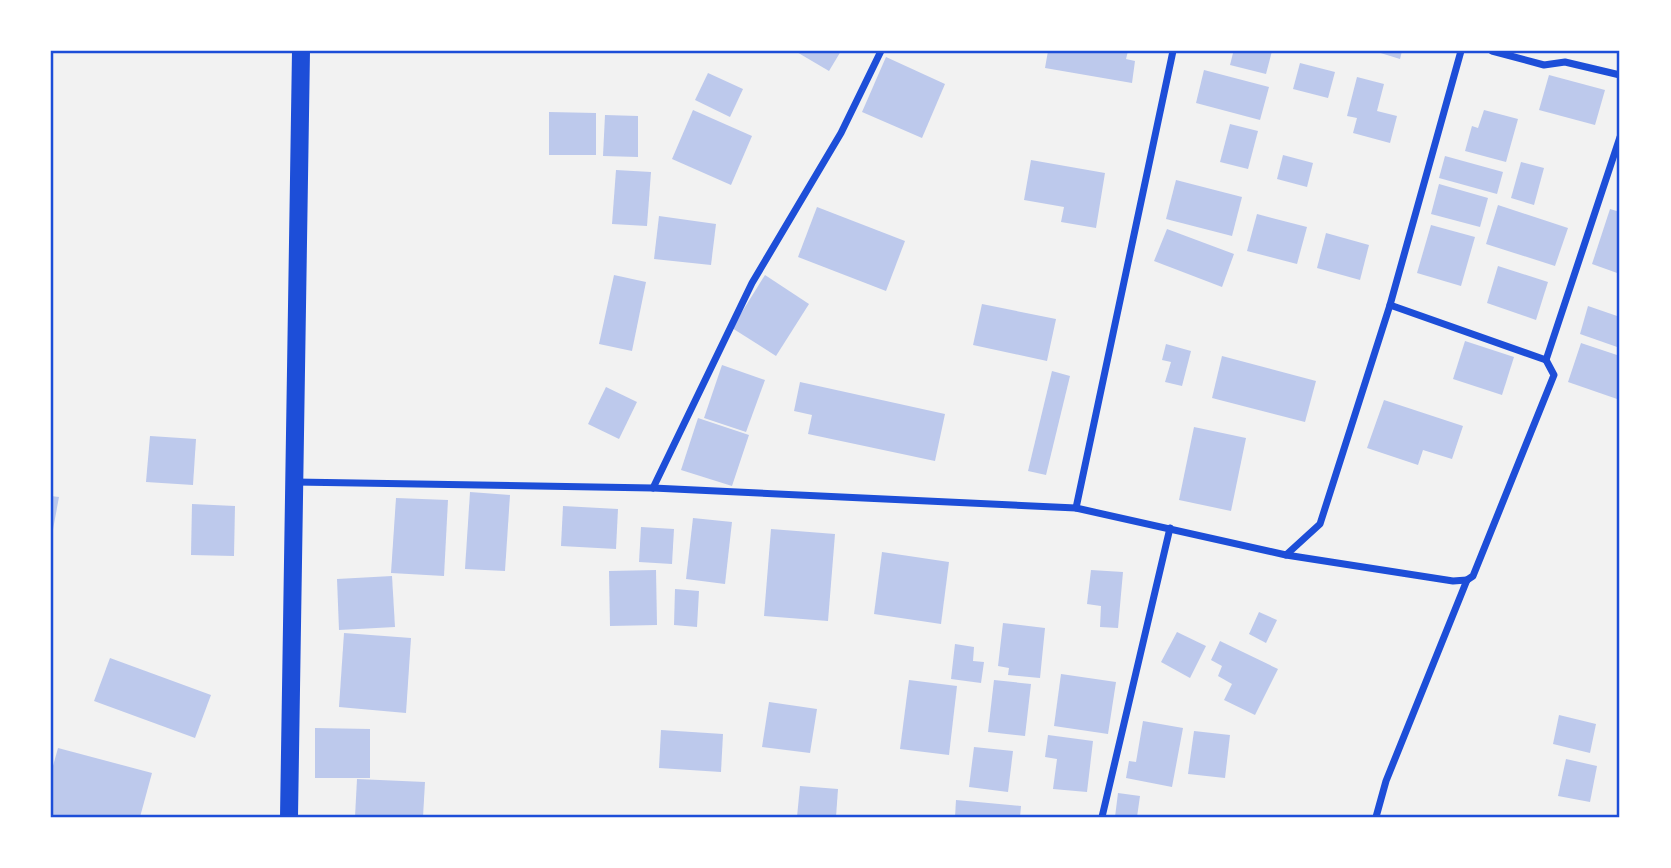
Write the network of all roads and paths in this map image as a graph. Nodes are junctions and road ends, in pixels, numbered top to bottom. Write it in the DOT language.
graph roads {
  1 [pos="296,51"];
  2 [pos="301,51"];
  3 [pos="881,51"];
  4 [pos="1173,51"];
  5 [pos="1461,51"];
  6 [pos="1492,51"];
  7 [pos="1620,75"];
  8 [pos="1620,140"];
  9 [pos="1390,305"];
  10 [pos="1546,360"];
  11 [pos="294,482"];
  12 [pos="653,488"];
  13 [pos="1076,508"];
  14 [pos="1170,528"];
  15 [pos="1286,555"];
  16 [pos="1467,580"];
  17 [pos="289,817"];
  18 [pos="1102,817"];
  19 [pos="1376,817"];
  1 -- 2 [label="street"];
  2 -- 11 [label="main road"];
  3 -- 12 [label="street"];
  4 -- 13 [label="street"];
  5 -- 9 [label="street"];
  6 -- 7 [label="street"];
  8 -- 10 [label="street"];
  9 -- 10 [label="street"];
  9 -- 15 [label="street"];
  10 -- 16 [label="street"];
  11 -- 12 [label="street"];
  11 -- 17 [label="main road"];
  12 -- 13 [label="street"];
  13 -- 14 [label="street"];
  14 -- 15 [label="street"];
  14 -- 18 [label="street"];
  15 -- 16 [label="street"];
  16 -- 19 [label="street"];
}
